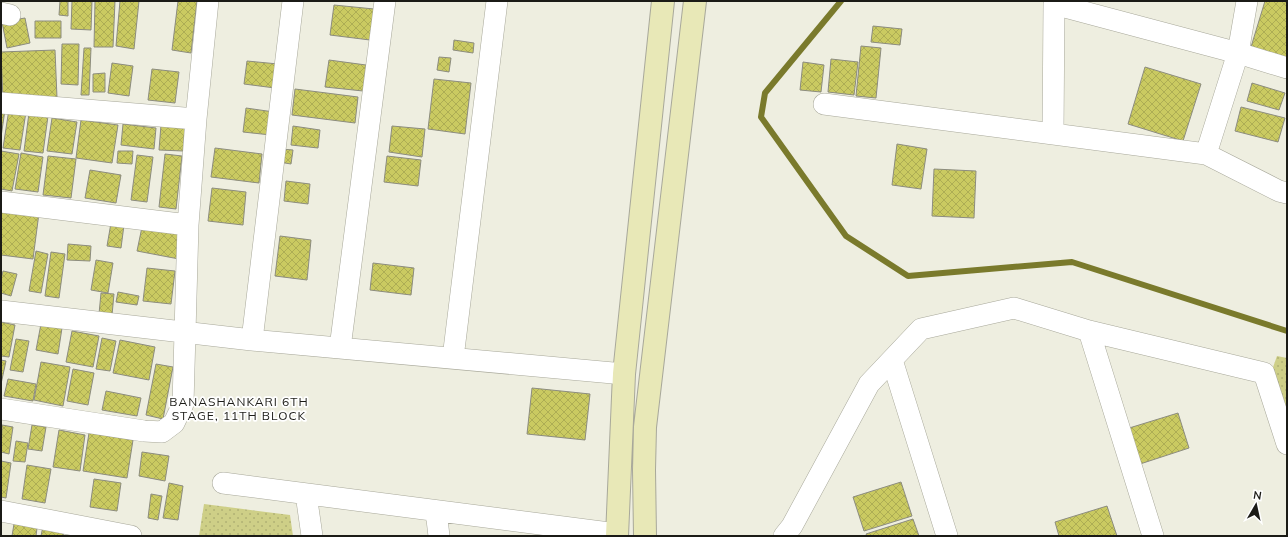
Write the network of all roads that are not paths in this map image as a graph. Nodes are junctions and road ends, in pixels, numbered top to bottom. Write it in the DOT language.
graph roads {
  1 [pos="208,1"];
  2 [pos="293,1"];
  3 [pos="385,1"];
  4 [pos="497,1"];
  5 [pos="663,1"];
  6 [pos="695,1"];
  7 [pos="1247,1"];
  8 [pos="1054,2"];
  9 [pos="1238,53"];
  10 [pos="1287,68"];
  11 [pos="1,103"];
  12 [pos="824,104"];
  13 [pos="196,119"];
  14 [pos="1053,134"];
  15 [pos="1206,154"];
  16 [pos="1287,193"];
  17 [pos="1,202"];
  18 [pos="188,225"];
  19 [pos="1,311"];
  20 [pos="1089,331"];
  21 [pos="186,332"];
  22 [pos="252,340"];
  23 [pos="340,348"];
  24 [pos="453,358"];
  25 [pos="892,360"];
  26 [pos="624,374"];
  27 [pos="1,409"];
  28 [pos="1287,444"];
  29 [pos="223,483"];
  30 [pos="306,494"];
  31 [pos="1,511"];
  32 [pos="436,511"];
  33 [pos="790,533"];
  34 [pos="617,535"];
  35 [pos="132,536"];
  36 [pos="312,536"];
  37 [pos="439,536"];
  38 [pos="645,536"];
  39 [pos="947,536"];
  40 [pos="1154,536"];
  1 -- 13 [label="street"];
  2 -- 22 [label="street"];
  3 -- 23 [label="street"];
  4 -- 24 [label="street"];
  5 -- 26 [label="main road"];
  6 -- 38 [label="main road"];
  7 -- 9 [label="street"];
  8 -- 9 [label="street"];
  8 -- 14 [label="street"];
  9 -- 10 [label="street"];
  9 -- 15 [label="street"];
  11 -- 13 [label="street"];
  12 -- 14 [label="street"];
  13 -- 18 [label="street"];
  14 -- 15 [label="street"];
  15 -- 16 [label="street"];
  17 -- 18 [label="street"];
  18 -- 21 [label="street"];
  19 -- 21 [label="street"];
  20 -- 25 [label="street"];
  20 -- 28 [label="street"];
  20 -- 40 [label="street"];
  21 -- 22 [label="street"];
  21 -- 27 [label="street"];
  22 -- 23 [label="street"];
  23 -- 24 [label="street"];
  24 -- 26 [label="street"];
  25 -- 33 [label="street"];
  25 -- 39 [label="street"];
  26 -- 34 [label="main road"];
  29 -- 30 [label="street"];
  30 -- 32 [label="street"];
  30 -- 36 [label="street"];
  31 -- 35 [label="street"];
  32 -- 34 [label="street"];
  32 -- 37 [label="street"];
}
